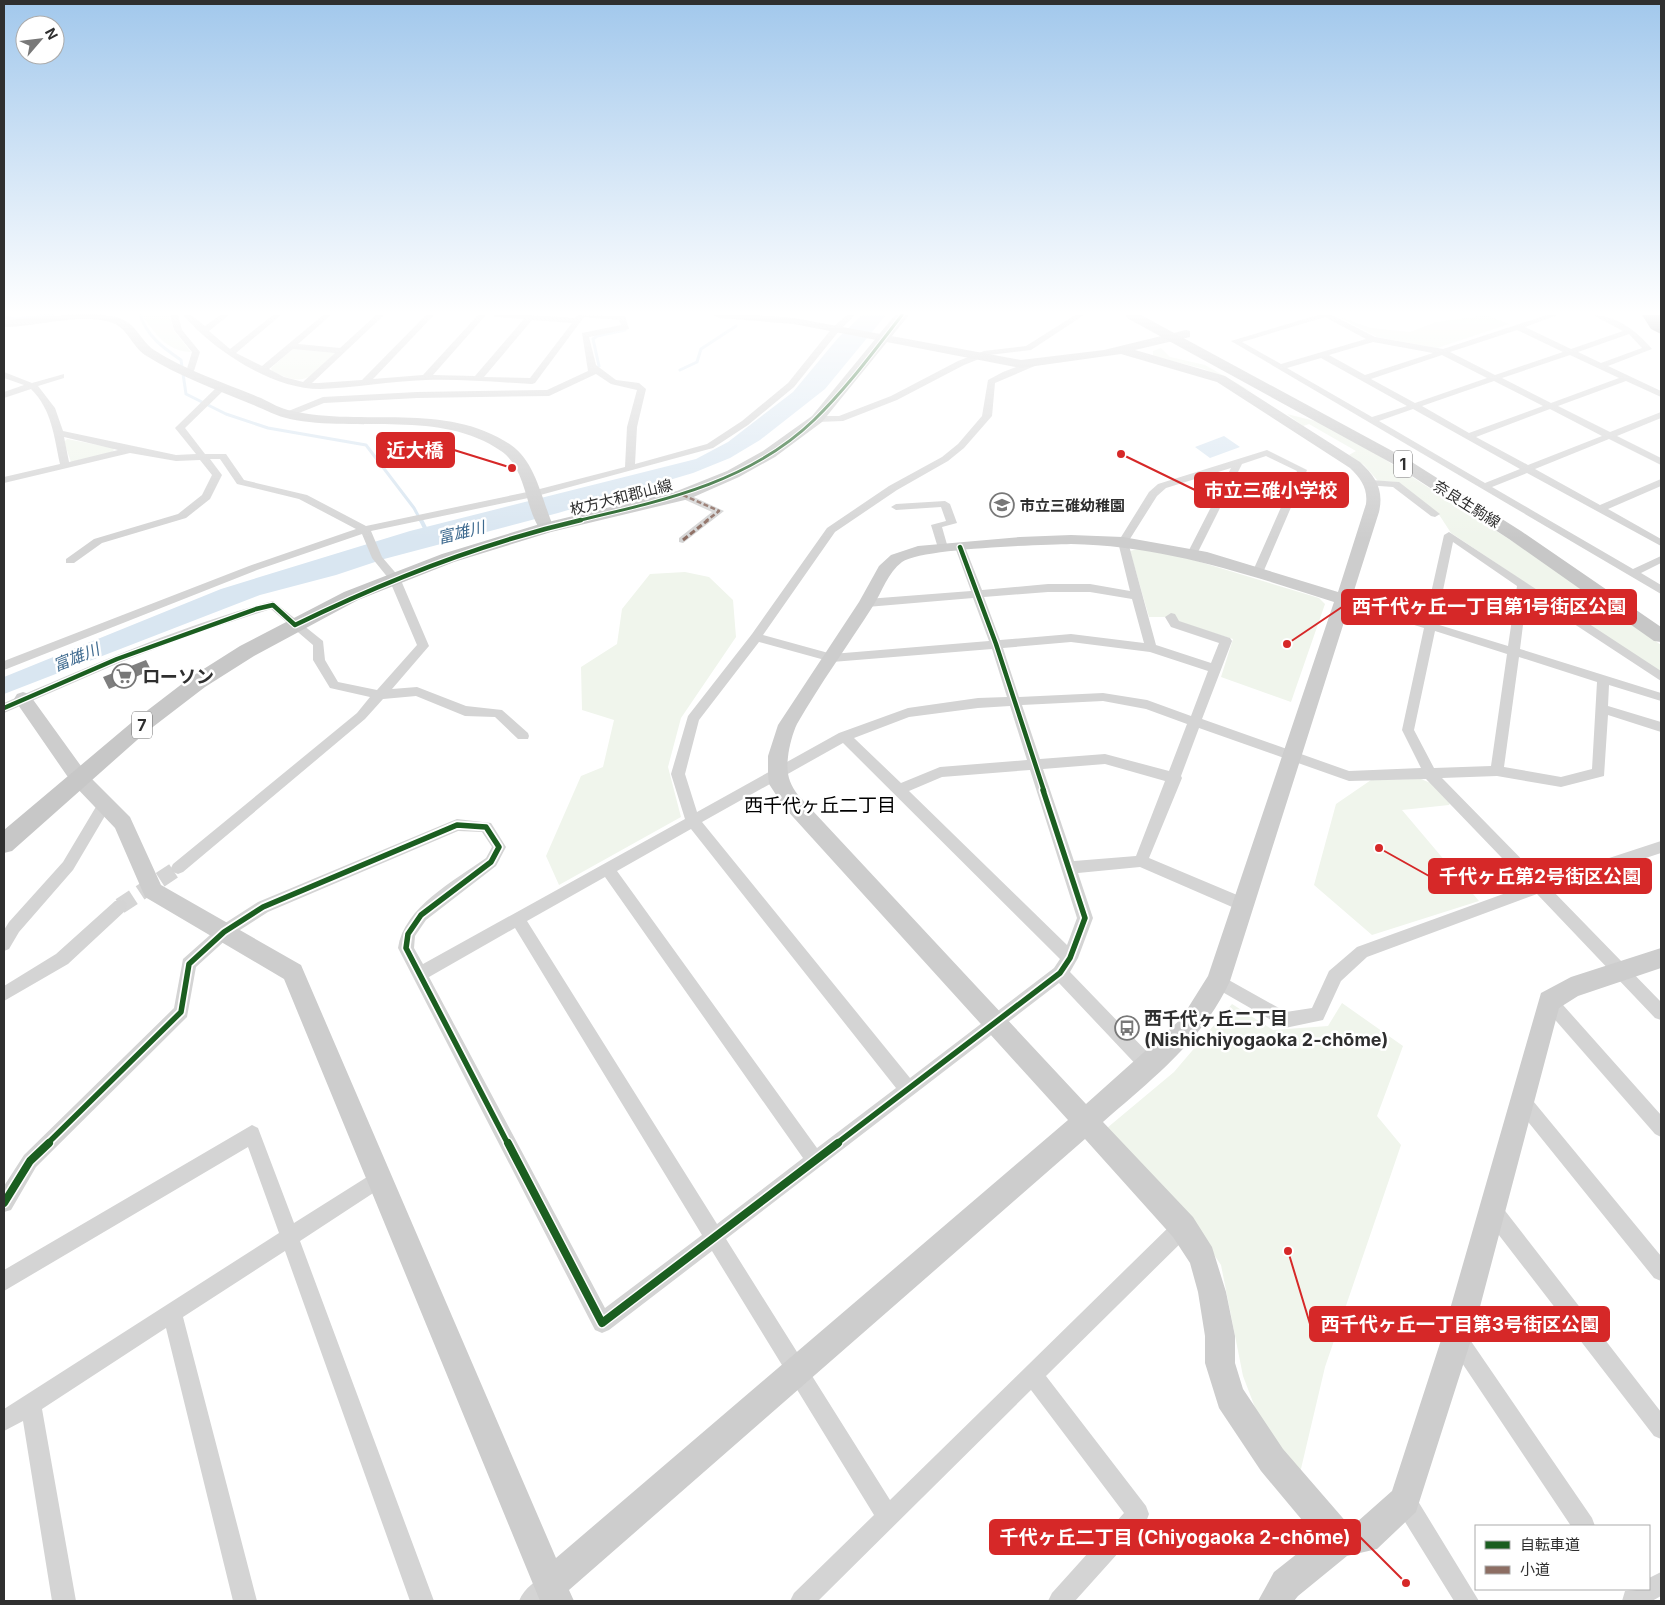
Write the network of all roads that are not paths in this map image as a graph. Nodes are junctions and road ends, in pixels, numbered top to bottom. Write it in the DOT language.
graph roads {
  1 [pos="22,390"];
  2 [pos="39,390"];
  3 [pos="219,390"];
  4 [pos="226,390"];
  5 [pos="555,390"];
  6 [pos="642,390"];
  7 [pos="784,390"];
  8 [pos="838,390"];
  9 [pos="911,390"];
  10 [pos="990,390"];
  11 [pos="1237,390"];
  12 [pos="1252,390"];
  13 [pos="1275,390"];
  14 [pos="1279,390"];
  15 [pos="1321,390"];
  16 [pos="1386,390"];
  17 [pos="1462,390"];
  18 [pos="1519,390"];
  19 [pos="1594,390"];
  20 [pos="4,395"];
  21 [pos="1415,406"];
  22 [pos="1550,406"];
  23 [pos="1268,408"];
  24 [pos="196,412"];
  25 [pos="289,414"];
  26 [pos="1661,415"];
  27 [pos="816,419"];
  28 [pos="1374,420"];
  29 [pos="58,433"];
  30 [pos="1469,436"];
  31 [pos="1609,436"];
  32 [pos="130,450"];
  33 [pos="205,457"];
  34 [pos="1239,462"];
  35 [pos="1661,462"];
  36 [pos="65,466"];
  37 [pos="630,469"];
  38 [pos="1527,469"];
  39 [pos="4,480"];
  40 [pos="1370,482"];
  41 [pos="1661,482"];
  42 [pos="1485,486"];
  43 [pos="683,495"];
  44 [pos="534,497"];
  45 [pos="896,507"];
  46 [pos="1600,509"];
  47 [pos="1435,514"];
  48 [pos="543,523"];
  49 [pos="366,531"];
  50 [pos="683,540"];
  51 [pos="1123,542"];
  52 [pos="1661,543"];
  53 [pos="952,548"];
  54 [pos="1192,554"];
  55 [pos="377,558"];
  56 [pos="1661,559"];
  57 [pos="70,561"];
  58 [pos="1635,572"];
  59 [pos="1258,573"];
  60 [pos="394,578"];
  61 [pos="1523,584"];
  62 [pos="1661,590"];
  63 [pos="978,594"];
  64 [pos="1137,596"];
  65 [pos="1343,599"];
  66 [pos="867,603"];
  67 [pos="1171,617"];
  68 [pos="295,625"];
  69 [pos="1661,625"];
  70 [pos="1428,626"];
  71 [pos="1661,636"];
  72 [pos="756,637"];
  73 [pos="996,644"];
  74 [pos="1151,648"];
  75 [pos="1513,652"];
  76 [pos="832,658"];
  77 [pos="4,666"];
  78 [pos="1217,669"];
  79 [pos="1661,677"];
  80 [pos="1603,679"];
  81 [pos="379,695"];
  82 [pos="1661,697"];
  83 [pos="1015,702"];
  84 [pos="13,704"];
  85 [pos="1603,709"];
  86 [pos="1194,720"];
  87 [pos="1661,728"];
  88 [pos="523,736"];
  89 [pos="844,736"];
  90 [pos="1292,755"];
  91 [pos="1035,764"];
  92 [pos="1498,771"];
  93 [pos="778,774"];
  94 [pos="1430,774"];
  95 [pos="80,778"];
  96 [pos="1175,778"];
  97 [pos="898,790"];
  98 [pos="105,804"];
  99 [pos="692,820"];
  100 [pos="4,844"];
  101 [pos="1661,847"];
  102 [pos="1141,861"];
  103 [pos="178,868"];
  104 [pos="1069,868"];
  105 [pos="608,870"];
  106 [pos="1539,887"];
  107 [pos="1244,905"];
  108 [pos="120,906"];
  109 [pos="518,920"];
  110 [pos="224,932"];
  111 [pos="4,944"];
  112 [pos="1070,958"];
  113 [pos="1661,958"];
  114 [pos="1621,972"];
  115 [pos="420,974"];
  116 [pos="1060,974"];
  117 [pos="1218,981"];
  118 [pos="4,994"];
  119 [pos="1549,1001"];
  120 [pos="1661,1013"];
  121 [pos="995,1023"];
  122 [pos="1148,1066"];
  123 [pos="909,1090"];
  124 [pos="1523,1102"];
  125 [pos="1085,1120"];
  126 [pos="1661,1128"];
  127 [pos="816,1160"];
  128 [pos="381,1178"];
  129 [pos="4,1203"];
  130 [pos="1490,1209"];
  131 [pos="1183,1227"];
  132 [pos="290,1237"];
  133 [pos="715,1238"];
  134 [pos="1661,1271"];
  135 [pos="4,1281"];
  136 [pos="172,1313"];
  137 [pos="1457,1337"];
  138 [pos="796,1370"];
  139 [pos="1032,1374"];
  140 [pos="31,1405"];
  141 [pos="4,1421"];
  142 [pos="1661,1429"];
  143 [pos="1405,1501"];
  144 [pos="887,1516"];
  145 [pos="1583,1525"];
  146 [pos="1341,1541"];
  147 [pos="1646,1590"];
  148 [pos="546,1596"];
  149 [pos="1631,1596"];
  150 [pos="64,1601"];
  151 [pos="245,1601"];
  152 [pos="422,1601"];
  153 [pos="802,1601"];
  154 [pos="1060,1601"];
  155 [pos="1275,1601"];
  156 [pos="1467,1601"];
  1 -- 20 [label="street"];
  2 -- 29 [label="street"];
  3 -- 24 [label="street"];
  4 -- 25 [label="street"];
  5 -- 25 [label="street"];
  6 -- 37 [label="street"];
  7 -- 37 [label="street"];
  8 -- 27 [label="main road, 枚方大和郡山線 / 7"];
  9 -- 27 [label="street"];
  10 -- 72 [label="street"];
  11 -- 23 [label="street"];
  12 -- 23 [label="street"];
  13 -- 71 [label="main road, 奈良生駒線 / 1"];
  14 -- 69 [label="main road, 奈良生駒線 / 1"];
  15 -- 28 [label="street"];
  16 -- 21 [label="street"];
  17 -- 21 [label="street"];
  18 -- 22 [label="street"];
  19 -- 22 [label="street"];
  21 -- 28 [label="street"];
  21 -- 30 [label="street"];
  22 -- 30 [label="street"];
  22 -- 31 [label="street"];
  23 -- 40 [label="street"];
  24 -- 33 [label="street"];
  25 -- 44 [label="street"];
  26 -- 31 [label="street"];
  27 -- 43 [label="main road, 枚方大和郡山線 / 7"];
  28 -- 42 [label="street"];
  29 -- 32 [label="street"];
  29 -- 36 [label="street"];
  30 -- 38 [label="street"];
  31 -- 35 [label="street"];
  31 -- 38 [label="street"];
  32 -- 33 [label="street"];
  32 -- 36 [label="street"];
  33 -- 49 [label="street"];
  33 -- 57 [label="street"];
  34 -- 51 [label="street"];
  34 -- 54 [label="street"];
  34 -- 59 [label="street"];
  36 -- 39 [label="street"];
  37 -- 44 [label="street"];
  38 -- 42 [label="street"];
  38 -- 46 [label="street"];
  40 -- 47 [label="street"];
  40 -- 65 [label="street"];
  41 -- 46 [label="street"];
  42 -- 58 [label="street"];
  43 -- 48 [label="main road, 枚方大和郡山線 / 7"];
  43 -- 50 [label="street"];
  44 -- 48 [label="street"];
  44 -- 49 [label="street"];
  45 -- 53 [label="street"];
  46 -- 52 [label="street"];
  48 -- 60 [label="main road, 枚方大和郡山線 / 7"];
  49 -- 55 [label="street"];
  49 -- 77 [label="street"];
  51 -- 53 [label="street"];
  51 -- 54 [label="street"];
  51 -- 64 [label="street"];
  53 -- 63 [label="street"];
  53 -- 66 [label="street"];
  54 -- 59 [label="street"];
  55 -- 60 [label="street"];
  56 -- 58 [label="street"];
  58 -- 62 [label="street"];
  59 -- 65 [label="street"];
  60 -- 68 [label="main road, 枚方大和郡山線 / 7"];
  60 -- 81 [label="street"];
  61 -- 70 [label="street"];
  61 -- 75 [label="street"];
  61 -- 79 [label="street"];
  63 -- 64 [label="street"];
  63 -- 66 [label="street"];
  63 -- 73 [label="street"];
  64 -- 74 [label="street"];
  65 -- 70 [label="street"];
  65 -- 90 [label="street"];
  66 -- 76 [label="street"];
  67 -- 78 [label="street"];
  68 -- 81 [label="street"];
  68 -- 84 [label="street"];
  68 -- 95 [label="main road, 枚方大和郡山線 / 7"];
  70 -- 75 [label="street"];
  70 -- 94 [label="street"];
  72 -- 76 [label="street"];
  72 -- 99 [label="street"];
  73 -- 74 [label="street"];
  73 -- 76 [label="street"];
  73 -- 83 [label="street"];
  74 -- 78 [label="street"];
  75 -- 80 [label="street"];
  75 -- 92 [label="street"];
  76 -- 93 [label="street"];
  78 -- 86 [label="street"];
  80 -- 82 [label="street"];
  80 -- 85 [label="street"];
  81 -- 88 [label="street"];
  81 -- 103 [label="street"];
  83 -- 86 [label="street"];
  83 -- 89 [label="street"];
  83 -- 91 [label="street"];
  84 -- 95 [label="street"];
  85 -- 87 [label="street"];
  85 -- 92 [label="street"];
  86 -- 90 [label="street"];
  86 -- 96 [label="street"];
  89 -- 93 [label="street"];
  89 -- 97 [label="street"];
  90 -- 94 [label="street"];
  90 -- 107 [label="street"];
  91 -- 96 [label="street"];
  91 -- 97 [label="street"];
  91 -- 104 [label="street"];
  92 -- 94 [label="street"];
  93 -- 99 [label="street"];
  93 -- 121 [label="street"];
  94 -- 106 [label="street"];
  95 -- 98 [label="street"];
  95 -- 100 [label="main road, 枚方大和郡山線 / 7"];
  96 -- 102 [label="street"];
  97 -- 112 [label="street"];
  98 -- 110 [label="street"];
  98 -- 111 [label="street"];
  99 -- 105 [label="street"];
  99 -- 123 [label="street"];
  101 -- 106 [label="street"];
  102 -- 104 [label="street"];
  102 -- 107 [label="street"];
  104 -- 112 [label="street"];
  105 -- 109 [label="street"];
  105 -- 127 [label="street"];
  106 -- 114 [label="street"];
  106 -- 117 [label="street"];
  107 -- 117 [label="street"];
  108 -- 118 [label="street"];
  109 -- 115 [label="street"];
  109 -- 133 [label="street"];
  110 -- 115 [label="street"];
  110 -- 128 [label="street"];
  110 -- 129 [label="street"];
  112 -- 116 [label="street"];
  113 -- 114 [label="street"];
  114 -- 119 [label="street"];
  114 -- 120 [label="street"];
  115 -- 133 [label="street"];
  116 -- 121 [label="street"];
  116 -- 122 [label="street"];
  117 -- 122 [label="street"];
  119 -- 124 [label="street"];
  119 -- 126 [label="street"];
  121 -- 123 [label="street"];
  121 -- 125 [label="street"];
  122 -- 125 [label="street"];
  123 -- 127 [label="street"];
  124 -- 130 [label="street"];
  124 -- 134 [label="street"];
  125 -- 131 [label="street"];
  125 -- 138 [label="street"];
  127 -- 133 [label="street"];
  128 -- 132 [label="street"];
  128 -- 148 [label="street"];
  130 -- 137 [label="street"];
  130 -- 142 [label="street"];
  131 -- 139 [label="street"];
  131 -- 146 [label="street"];
  132 -- 135 [label="street"];
  132 -- 136 [label="street"];
  132 -- 152 [label="street"];
  133 -- 138 [label="street"];
  136 -- 140 [label="street"];
  136 -- 151 [label="street"];
  137 -- 143 [label="street"];
  137 -- 145 [label="street"];
  138 -- 144 [label="street"];
  138 -- 148 [label="street"];
  139 -- 144 [label="street"];
  139 -- 154 [label="street"];
  140 -- 141 [label="street"];
  140 -- 150 [label="street"];
  143 -- 146 [label="street"];
  143 -- 156 [label="street"];
  144 -- 153 [label="street"];
  146 -- 155 [label="street"];
  147 -- 149 [label="street"];
}
